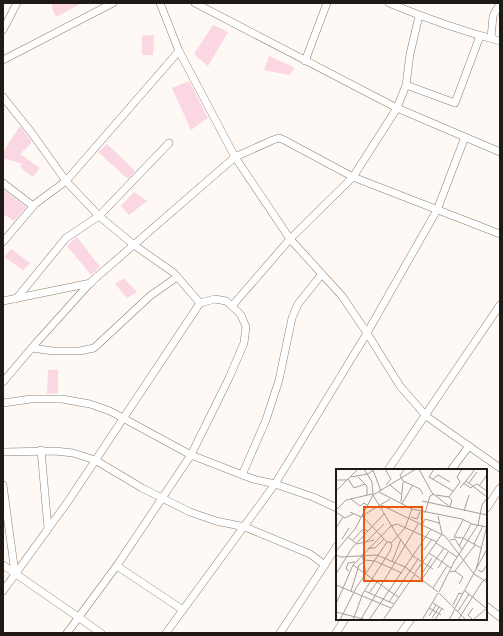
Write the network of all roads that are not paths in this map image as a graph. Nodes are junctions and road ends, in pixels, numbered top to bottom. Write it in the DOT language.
graph roads {
  1 [pos="17,3"];
  2 [pos="113,3"];
  3 [pos="160,3"];
  4 [pos="195,3"];
  5 [pos="327,3"];
  6 [pos="390,3"];
  7 [pos="500,7"];
  8 [pos="419,16"];
  9 [pos="5,18"];
  10 [pos="3,30"];
  11 [pos="480,36"];
  12 [pos="491,38"];
  13 [pos="500,41"];
  14 [pos="179,51"];
  15 [pos="3,60"];
  16 [pos="305,61"];
  17 [pos="406,85"];
  18 [pos="3,97"];
  19 [pos="397,108"];
  20 [pos="465,137"];
  21 [pos="169,143"];
  22 [pos="500,152"];
  23 [pos="235,157"];
  24 [pos="354,177"];
  25 [pos="66,181"];
  26 [pos="3,182"];
  27 [pos="32,206"];
  28 [pos="437,210"];
  29 [pos="99,216"];
  30 [pos="500,234"];
  31 [pos="290,239"];
  32 [pos="3,242"];
  33 [pos="134,245"];
  34 [pos="322,274"];
  35 [pos="177,277"];
  36 [pos="92,282"];
  37 [pos="16,299"];
  38 [pos="3,301"];
  39 [pos="200,303"];
  40 [pos="500,305"];
  41 [pos="232,306"];
  42 [pos="366,332"];
  43 [pos="32,348"];
  44 [pos="3,382"];
  45 [pos="3,403"];
  46 [pos="426,416"];
  47 [pos="123,418"];
  48 [pos="470,446"];
  49 [pos="41,450"];
  50 [pos="3,452"];
  51 [pos="191,455"];
  52 [pos="95,460"];
  53 [pos="500,468"];
  54 [pos="389,469"];
  55 [pos="452,469"];
  56 [pos="242,475"];
  57 [pos="275,484"];
  58 [pos="3,485"];
  59 [pos="500,488"];
  60 [pos="162,498"];
  61 [pos="336,508"];
  62 [pos="487,508"];
  63 [pos="245,527"];
  64 [pos="48,528"];
  65 [pos="336,548"];
  66 [pos="3,565"];
  67 [pos="325,565"];
  68 [pos="117,566"];
  69 [pos="15,573"];
  70 [pos="3,591"];
  71 [pos="487,607"];
  72 [pos="183,610"];
  73 [pos="78,617"];
  74 [pos="500,618"];
  75 [pos="344,620"];
  76 [pos="410,620"];
  77 [pos="67,633"];
  78 [pos="101,633"];
  79 [pos="166,633"];
  80 [pos="280,633"];
  81 [pos="336,633"];
  82 [pos="401,633"];
  1 -- 9 [label="street"];
  2 -- 15 [label="street"];
  3 -- 14 [label="street"];
  4 -- 16 [label="street"];
  5 -- 16 [label="street"];
  6 -- 8 [label="street"];
  7 -- 12 [label="street"];
  8 -- 11 [label="street"];
  8 -- 17 [label="street"];
  9 -- 10 [label="street"];
  11 -- 12 [label="street"];
  11 -- 17 [label="street"];
  12 -- 13 [label="street"];
  14 -- 23 [label="street"];
  14 -- 25 [label="street"];
  16 -- 19 [label="street"];
  17 -- 19 [label="street"];
  18 -- 25 [label="street"];
  19 -- 20 [label="street"];
  19 -- 24 [label="street"];
  20 -- 22 [label="street"];
  20 -- 28 [label="street"];
  21 -- 29 [label="street"];
  23 -- 24 [label="street"];
  23 -- 31 [label="street"];
  23 -- 33 [label="street"];
  24 -- 28 [label="street"];
  24 -- 31 [label="street"];
  25 -- 27 [label="street"];
  25 -- 29 [label="street"];
  26 -- 27 [label="street"];
  27 -- 32 [label="street"];
  28 -- 30 [label="street"];
  28 -- 42 [label="street"];
  29 -- 33 [label="street"];
  29 -- 37 [label="street"];
  31 -- 34 [label="street"];
  31 -- 41 [label="street"];
  33 -- 35 [label="street"];
  33 -- 36 [label="street"];
  34 -- 42 [label="street"];
  34 -- 56 [label="street"];
  35 -- 39 [label="street"];
  35 -- 43 [label="street"];
  36 -- 37 [label="street"];
  36 -- 43 [label="street"];
  37 -- 38 [label="street"];
  39 -- 41 [label="street"];
  39 -- 47 [label="street"];
  40 -- 46 [label="street"];
  41 -- 51 [label="street"];
  42 -- 46 [label="street"];
  42 -- 57 [label="street"];
  43 -- 44 [label="street"];
  45 -- 47 [label="street"];
  46 -- 48 [label="street"];
  46 -- 54 [label="street"];
  47 -- 51 [label="street"];
  47 -- 52 [label="street"];
  48 -- 53 [label="street"];
  48 -- 55 [label="street"];
  49 -- 50 [label="street"];
  49 -- 52 [label="street"];
  49 -- 64 [label="street"];
  51 -- 56 [label="street"];
  51 -- 60 [label="street"];
  52 -- 60 [label="street"];
  52 -- 64 [label="street"];
  56 -- 57 [label="street"];
  57 -- 61 [label="street"];
  57 -- 63 [label="street"];
  58 -- 69 [label="street"];
  59 -- 62 [label="street"];
  60 -- 63 [label="street"];
  60 -- 68 [label="street"];
  63 -- 67 [label="street"];
  63 -- 72 [label="street"];
  64 -- 69 [label="street"];
  65 -- 67 [label="street"];
  66 -- 69 [label="street"];
  67 -- 80 [label="street"];
  68 -- 72 [label="street"];
  68 -- 73 [label="street"];
  69 -- 70 [label="street"];
  69 -- 73 [label="street"];
  71 -- 74 [label="street"];
  72 -- 79 [label="street"];
  73 -- 77 [label="street"];
  73 -- 78 [label="street"];
  75 -- 81 [label="street"];
  76 -- 82 [label="street"];
}
